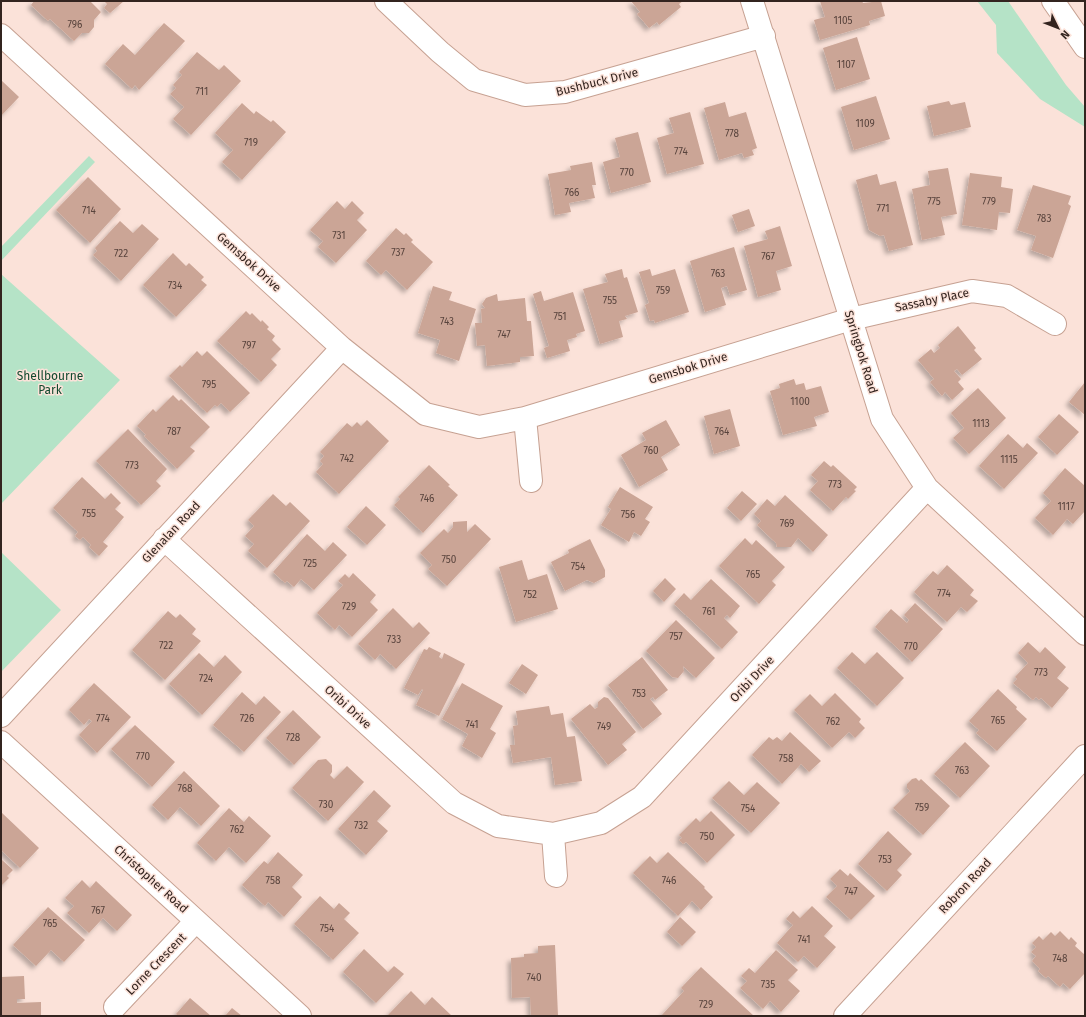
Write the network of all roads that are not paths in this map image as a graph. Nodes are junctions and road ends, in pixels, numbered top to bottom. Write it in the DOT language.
graph roads {
  1 [pos="386,1"];
  2 [pos="752,1"];
  3 [pos="1053,1"];
  4 [pos="1,35"];
  5 [pos="764,36"];
  6 [pos="1085,47"];
  7 [pos="851,318"];
  8 [pos="1055,324"];
  9 [pos="342,348"];
  10 [pos="525,418"];
  11 [pos="531,481"];
  12 [pos="927,488"];
  13 [pos="164,539"];
  14 [pos="1085,634"];
  15 [pos="1,716"];
  16 [pos="1,742"];
  17 [pos="1085,756"];
  18 [pos="553,834"];
  19 [pos="556,876"];
  20 [pos="196,921"];
  21 [pos="115,1007"];
  22 [pos="300,1016"];
  23 [pos="845,1016"];
  1 -- 5 [label="street, Bushbuck Drive"];
  2 -- 5 [label="street, Springbok Road"];
  3 -- 6 [label="street"];
  4 -- 9 [label="street, Gemsbok Drive"];
  5 -- 7 [label="street, Springbok Road"];
  7 -- 8 [label="street, Sassaby Place"];
  7 -- 10 [label="street, Gemsbok Drive"];
  7 -- 12 [label="street, Springbok Road"];
  9 -- 10 [label="street, Gemsbok Drive"];
  9 -- 13 [label="street, Glenalan Road"];
  10 -- 11 [label="street"];
  12 -- 14 [label="street, Springbok Road"];
  12 -- 18 [label="street, Oribi Drive"];
  13 -- 15 [label="street, Glenalan Road"];
  13 -- 18 [label="street, Oribi Drive"];
  16 -- 20 [label="street, Christopher Road"];
  17 -- 23 [label="street, Robron Road"];
  18 -- 19 [label="street"];
  20 -- 21 [label="street, Lorne Crescent"];
  20 -- 22 [label="street, Christopher Road"];
}
